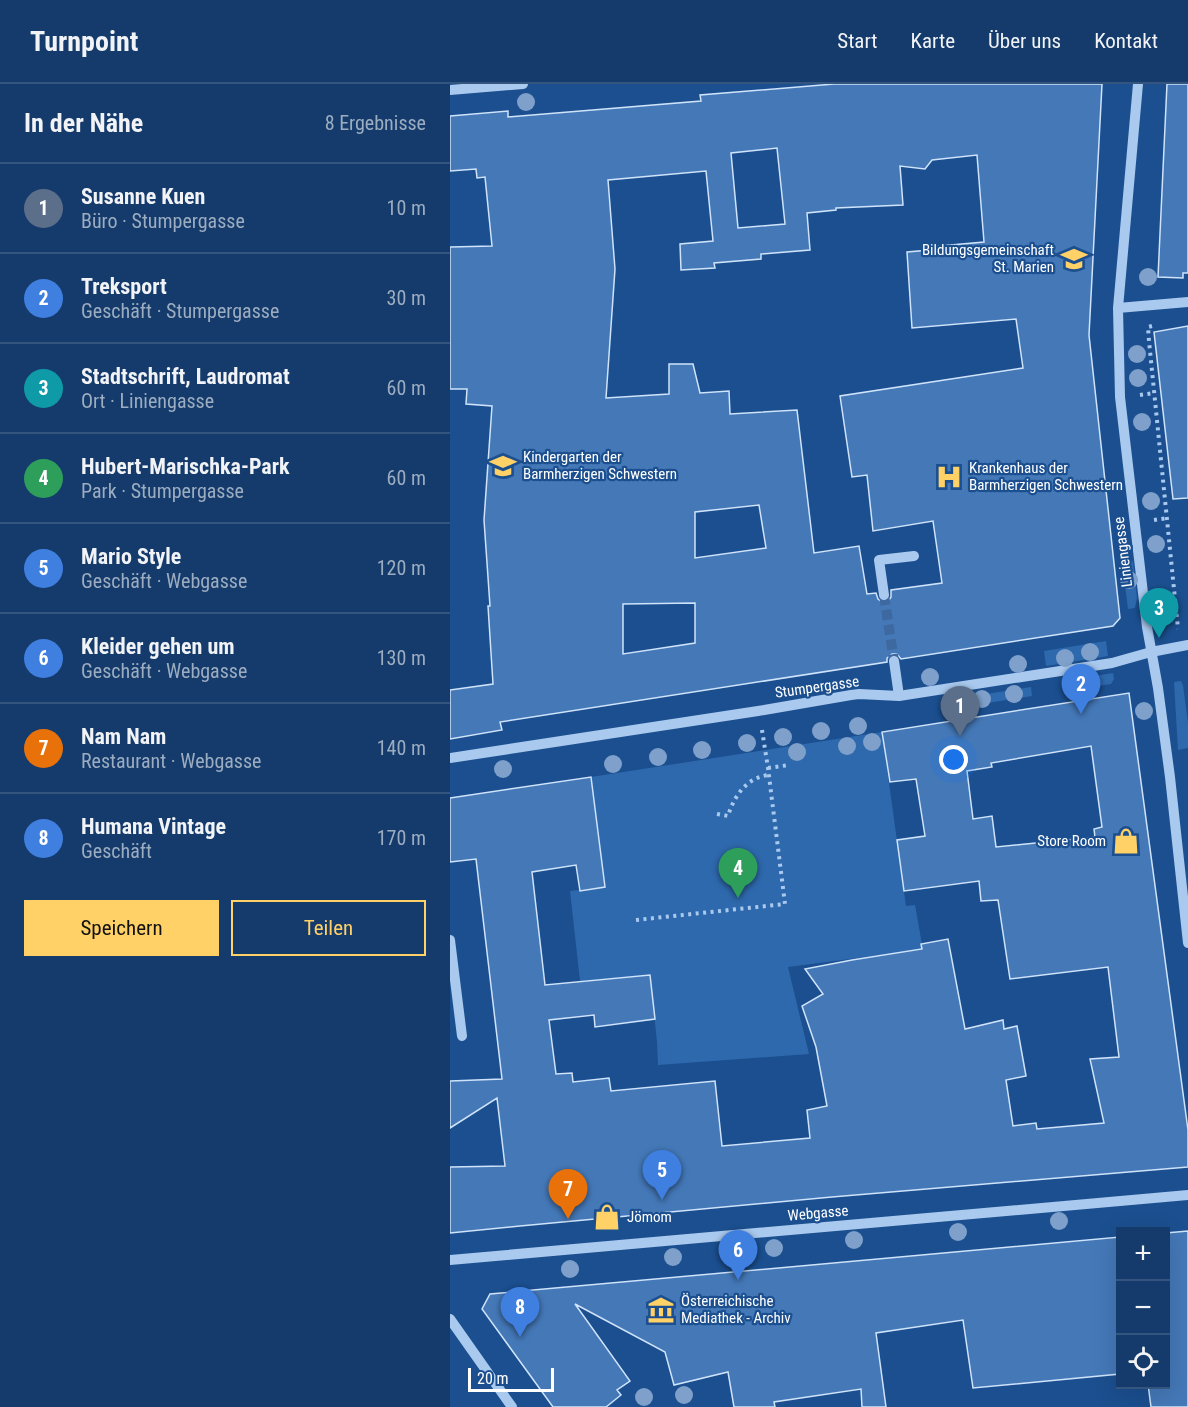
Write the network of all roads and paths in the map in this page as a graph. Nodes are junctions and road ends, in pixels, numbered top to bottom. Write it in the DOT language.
graph roads {
  1 [pos="523,84"];
  2 [pos="1138,84"];
  3 [pos="450,90"];
  4 [pos="1188,302"];
  5 [pos="1165,304"];
  6 [pos="1118,308"];
  7 [pos="1149,336"];
  8 [pos="1139,337"];
  9 [pos="1154,393"];
  10 [pos="1140,395"];
  11 [pos="1168,518"];
  12 [pos="1154,520"];
  13 [pos="914,555"];
  14 [pos="884,595"];
  15 [pos="1177,617"];
  16 [pos="1188,645"];
  17 [pos="1151,652"];
  18 [pos="894,661"];
  19 [pos="899,696"];
  20 [pos="758,711"];
  21 [pos="450,758"];
  22 [pos="789,765"];
  23 [pos="768,768"];
  24 [pos="769,775"];
  25 [pos="717,814"];
  26 [pos="636,920"];
  27 [pos="450,940"];
  28 [pos="1188,943"];
  29 [pos="453,985"];
  30 [pos="462,1036"];
  31 [pos="1188,1195"];
  32 [pos="450,1260"];
  33 [pos="450,1319"];
  34 [pos="512,1407"];
  1 -- 3 [label="street"];
  2 -- 6 [label="street, Liniengasse"];
  4 -- 5 [label="street"];
  5 -- 6 [label="street"];
  5 -- 7 [label="path"];
  6 -- 17 [label="street, Liniengasse"];
  7 -- 8 [label="path"];
  7 -- 9 [label="path"];
  9 -- 10 [label="path"];
  9 -- 11 [label="path"];
  11 -- 12 [label="path"];
  11 -- 15 [label="path"];
  13 -- 14 [label="street"];
  16 -- 17 [label="street, Stumpergasse"];
  17 -- 19 [label="street, Stumpergasse"];
  17 -- 28 [label="street, Liniengasse"];
  18 -- 19 [label="street"];
  19 -- 20 [label="street, Stumpergasse"];
  20 -- 21 [label="street, Stumpergasse"];
  20 -- 23 [label="path"];
  22 -- 23 [label="path"];
  23 -- 24 [label="path"];
  24 -- 25 [label="path"];
  24 -- 26 [label="path"];
  27 -- 29 [label="street"];
  29 -- 30 [label="street"];
  31 -- 32 [label="street, Webgasse"];
  33 -- 34 [label="street"];
}
